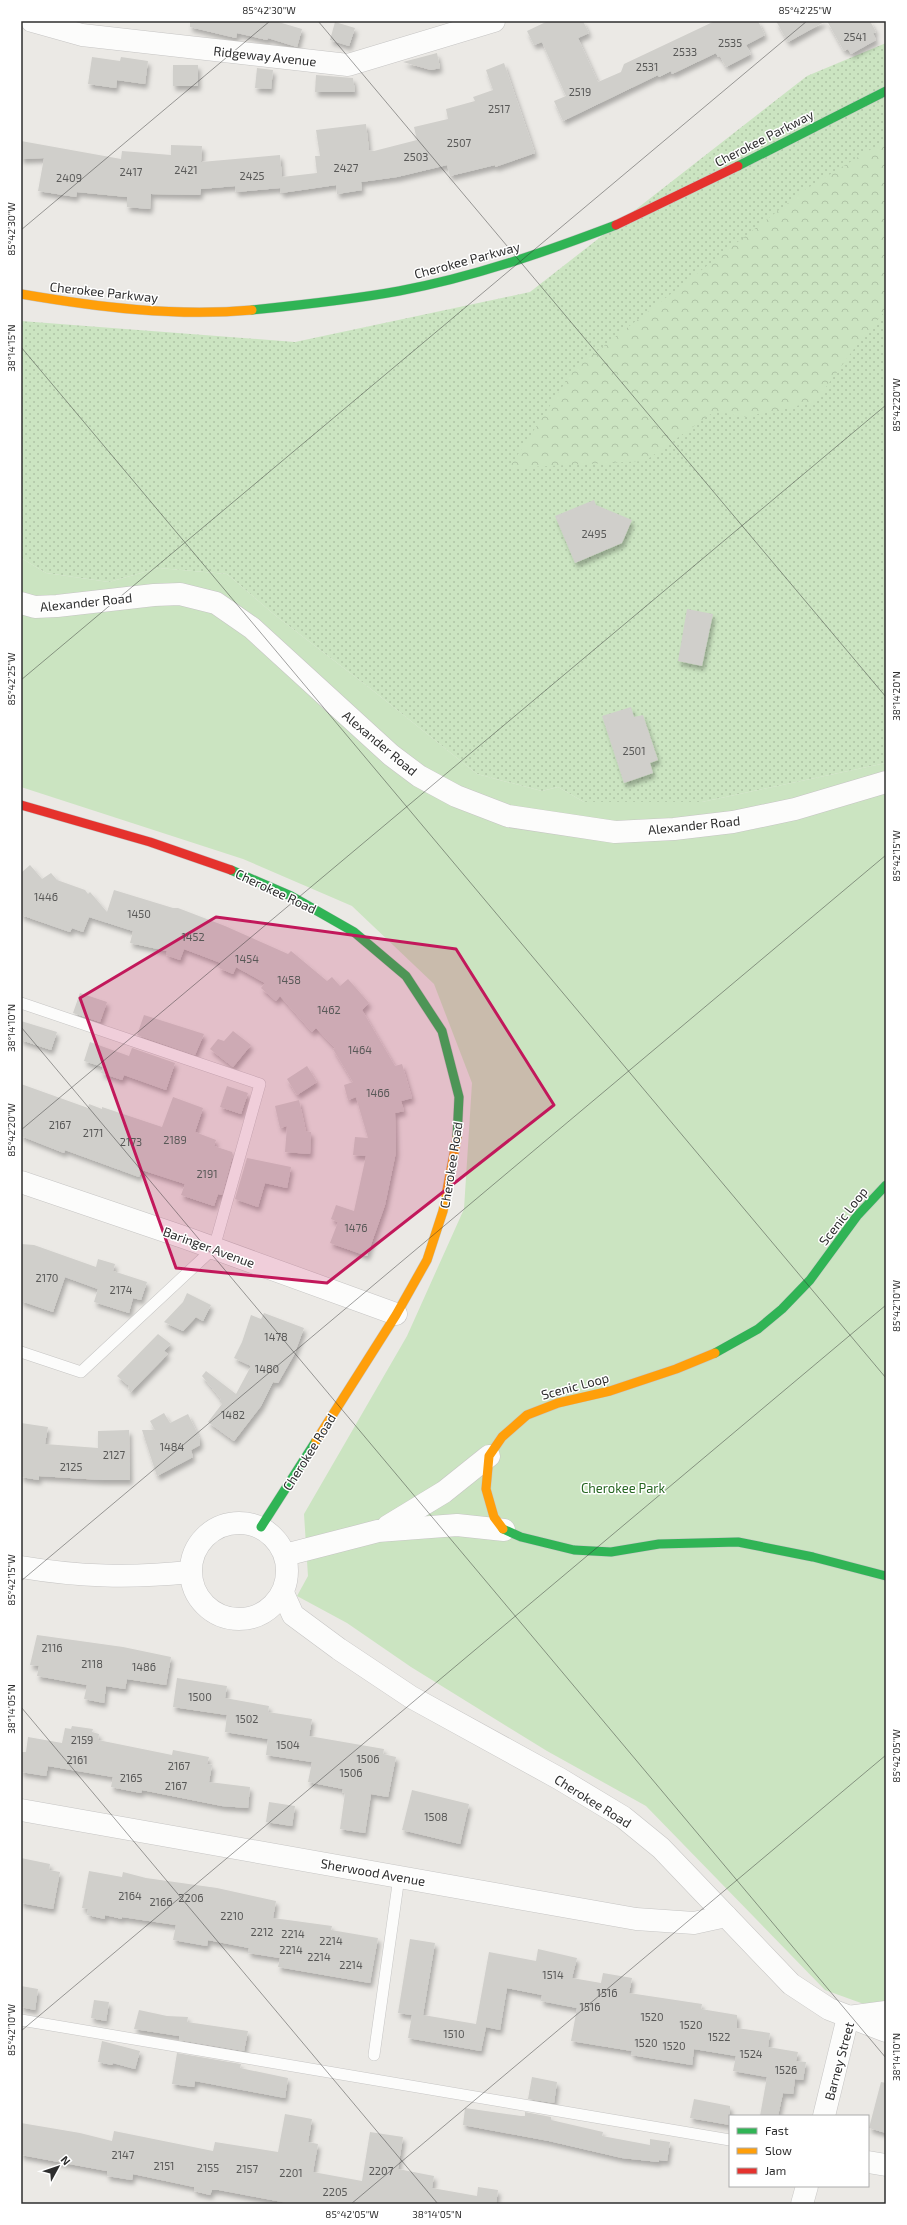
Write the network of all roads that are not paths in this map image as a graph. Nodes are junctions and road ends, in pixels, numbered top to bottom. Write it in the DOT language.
graph roads {
  1 [pos="32,21"];
  2 [pos="494,21"];
  3 [pos="886,91"];
  4 [pos="21,294"];
  5 [pos="21,604"];
  6 [pos="886,782"];
  7 [pos="21,805"];
  8 [pos="21,1004"];
  9 [pos="21,1182"];
  10 [pos="886,1185"];
  11 [pos="214,1248"];
  12 [pos="396,1314"];
  13 [pos="21,1352"];
  14 [pos="489,1456"];
  15 [pos="261,1527"];
  16 [pos="504,1530"];
  17 [pos="378,1531"];
  18 [pos="285,1555"];
  19 [pos="21,1568"];
  20 [pos="190,1572"];
  21 [pos="886,1576"];
  22 [pos="283,1593"];
  23 [pos="21,1810"];
  24 [pos="400,1877"];
  25 [pos="726,1916"];
  26 [pos="886,2012"];
  27 [pos="848,2016"];
  28 [pos="21,2020"];
  29 [pos="886,2031"];
  30 [pos="374,2055"];
  31 [pos="824,2115"];
  32 [pos="729,2140"];
  33 [pos="869,2162"];
  34 [pos="886,2165"];
  35 [pos="807,2187"];
  36 [pos="802,2204"];
  1 -- 2 [label="street, Ridgeway Avenue"];
  3 -- 4 [label="street, Cherokee Parkway"];
  5 -- 6 [label="street, Alexander Road"];
  7 -- 12 [label="street, Cherokee Road"];
  8 -- 11 [label="lane"];
  9 -- 11 [label="street, Baringer Avenue"];
  10 -- 14 [label="street, Scenic Loop"];
  11 -- 12 [label="street, Baringer Avenue"];
  11 -- 13 [label="lane"];
  12 -- 15 [label="street, Cherokee Road"];
  14 -- 16 [label="street, Scenic Loop"];
  14 -- 17 [label="street"];
  15 -- 18 [label="street"];
  15 -- 20 [label="street"];
  16 -- 17 [label="street"];
  16 -- 21 [label="street"];
  17 -- 18 [label="street"];
  18 -- 22 [label="street"];
  19 -- 20 [label="street"];
  20 -- 22 [label="street"];
  22 -- 25 [label="street, Cherokee Road"];
  23 -- 24 [label="street, Sherwood Avenue"];
  24 -- 25 [label="street, Sherwood Avenue"];
  24 -- 30 [label="lane"];
  25 -- 27 [label="street, Cherokee Road"];
  26 -- 27 [label="street, Barney Street"];
  27 -- 29 [label="street, Cherokee Road"];
  27 -- 31 [label="street, Barney Street"];
  28 -- 32 [label="lane"];
  33 -- 34 [label="street"];
  35 -- 36 [label="street"];
}
